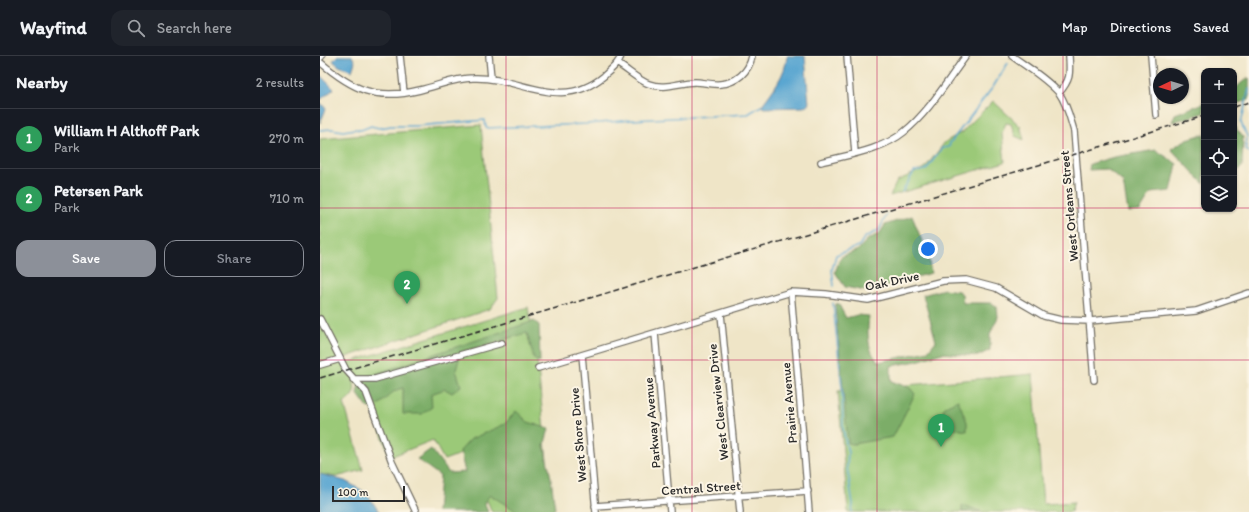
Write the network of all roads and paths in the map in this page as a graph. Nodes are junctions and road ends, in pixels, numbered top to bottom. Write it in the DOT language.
graph roads {
  1 [pos="400,56"];
  2 [pos="489,56"];
  3 [pos="622,56"];
  4 [pos="752,56"];
  5 [pos="847,56"];
  6 [pos="966,56"];
  7 [pos="1012,56"];
  8 [pos="1068,56"];
  9 [pos="1151,56"];
  10 [pos="320,62"];
  11 [pos="618,64"];
  12 [pos="490,78"];
  13 [pos="404,93"];
  14 [pos="1059,94"];
  15 [pos="1156,115"];
  16 [pos="855,153"];
  17 [pos="821,162"];
  18 [pos="791,292"];
  19 [pos="1249,293"];
  20 [pos="721,314"];
  21 [pos="320,319"];
  22 [pos="1090,321"];
  23 [pos="655,333"];
  24 [pos="502,342"];
  25 [pos="582,355"];
  26 [pos="340,359"];
  27 [pos="320,365"];
  28 [pos="538,368"];
  29 [pos="353,379"];
  30 [pos="1094,380"];
  31 [pos="808,491"];
  32 [pos="738,497"];
  33 [pos="669,502"];
  34 [pos="596,509"];
  35 [pos="416,512"];
  36 [pos="670,512"];
  37 [pos="740,512"];
  38 [pos="810,512"];
  1 -- 13 [label="street"];
  2 -- 12 [label="street"];
  3 -- 11 [label="street"];
  4 -- 11 [label="street"];
  5 -- 16 [label="street"];
  6 -- 16 [label="street"];
  7 -- 14 [label="street, West Orleans Street"];
  8 -- 14 [label="street"];
  9 -- 15 [label="street"];
  10 -- 13 [label="street"];
  11 -- 12 [label="street"];
  12 -- 13 [label="street"];
  14 -- 22 [label="street, West Orleans Street"];
  16 -- 17 [label="street"];
  18 -- 20 [label="street, Oak Drive"];
  18 -- 22 [label="street, Oak Drive"];
  18 -- 31 [label="street, Prairie Avenue"];
  19 -- 22 [label="street, Oak Drive"];
  20 -- 23 [label="street, Oak Drive"];
  20 -- 32 [label="street, West Clearview Drive"];
  21 -- 26 [label="street"];
  22 -- 30 [label="street, West Orleans Street"];
  23 -- 25 [label="street, Oak Drive"];
  23 -- 33 [label="street, Parkway Avenue"];
  24 -- 29 [label="street"];
  25 -- 28 [label="street, Oak Drive"];
  25 -- 34 [label="street, West Shore Drive"];
  26 -- 27 [label="street"];
  26 -- 29 [label="street"];
  29 -- 35 [label="street"];
  31 -- 32 [label="street, Central Street"];
  31 -- 38 [label="street, Prairie Avenue"];
  32 -- 33 [label="street, Central Street"];
  32 -- 37 [label="street, West Clearview Drive"];
  33 -- 34 [label="street, Central Street"];
  33 -- 36 [label="street, Parkway Avenue"];
}
